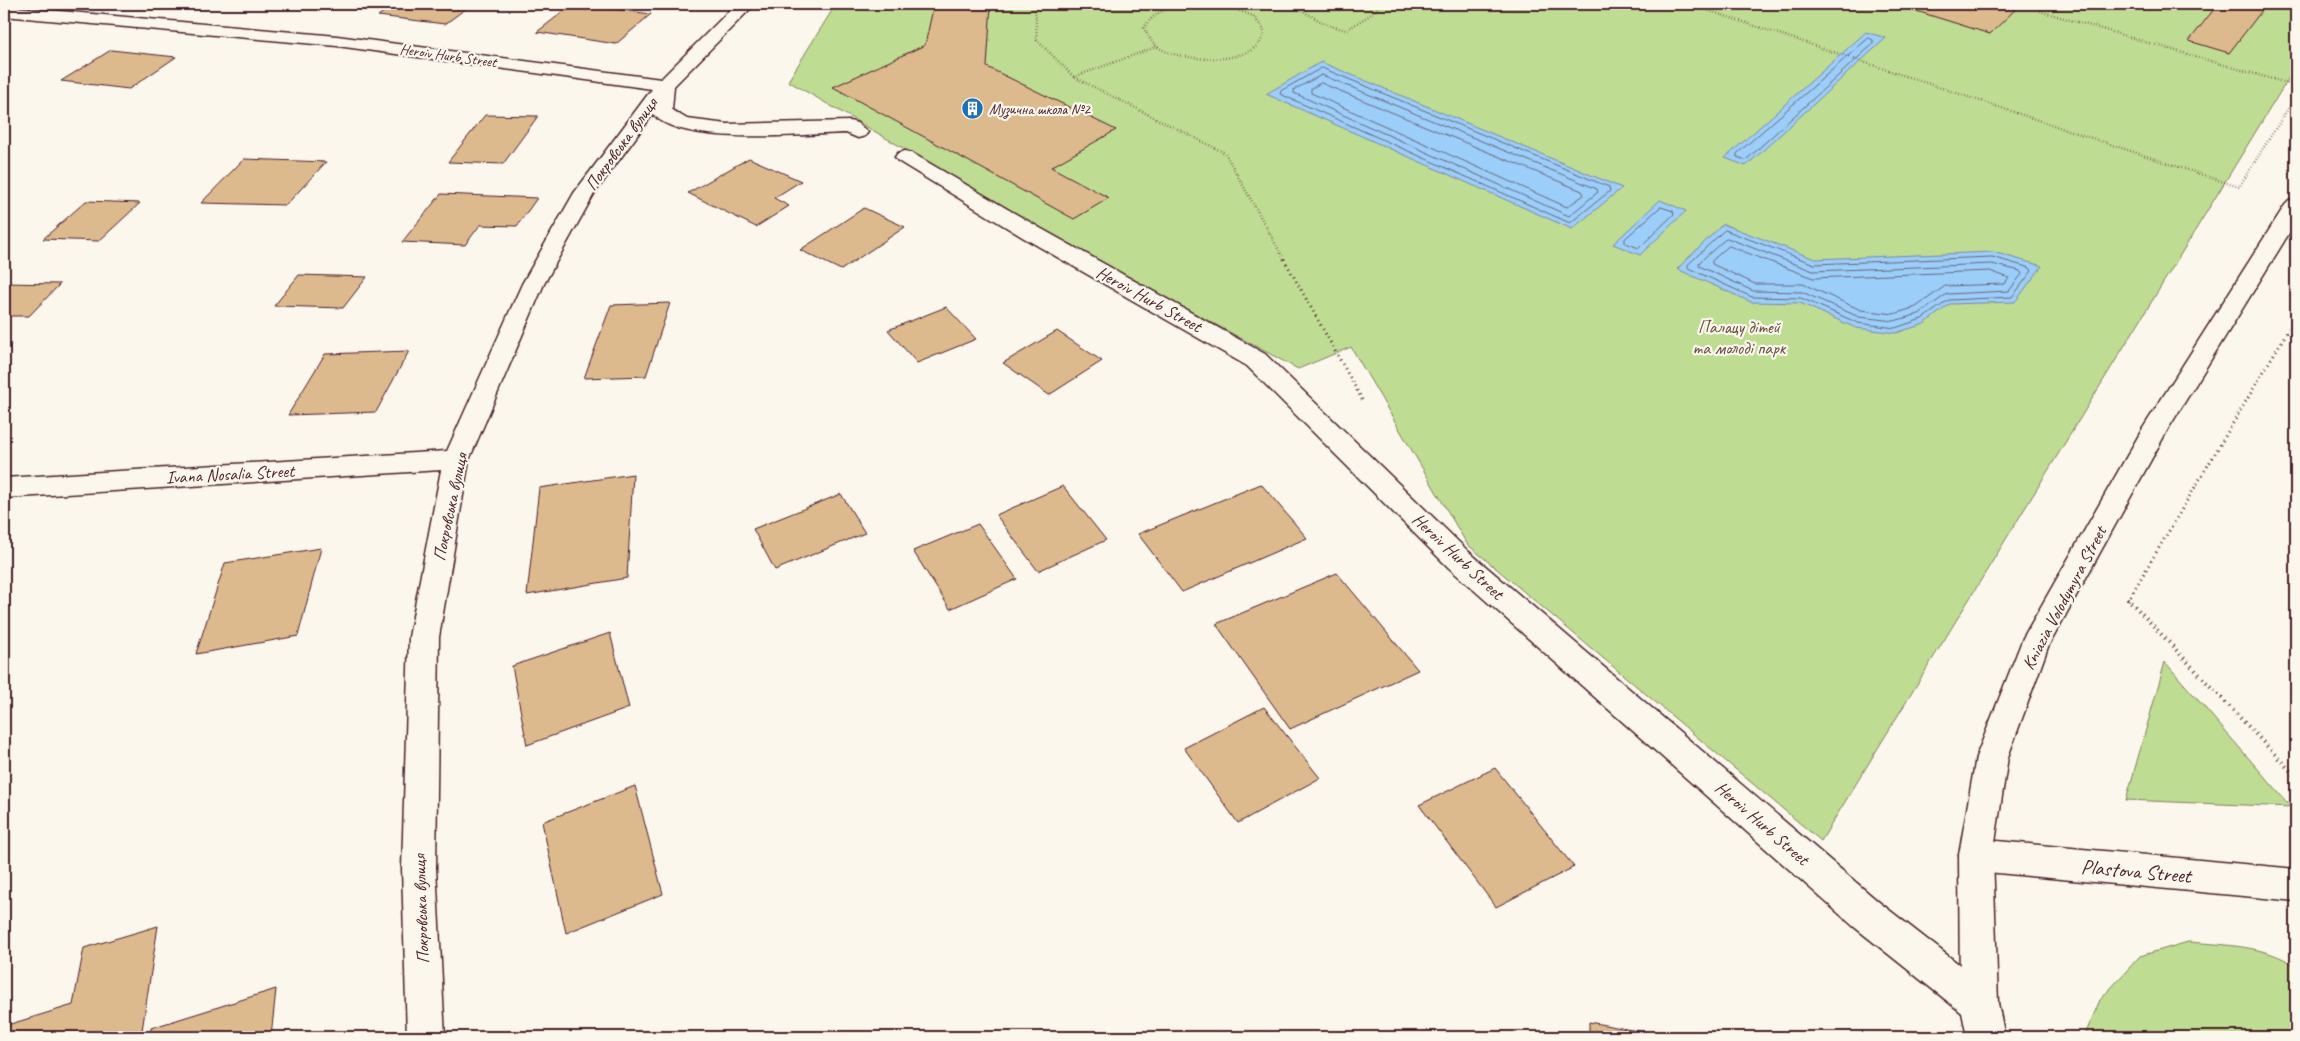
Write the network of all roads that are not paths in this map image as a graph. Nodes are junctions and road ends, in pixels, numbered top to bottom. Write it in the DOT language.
graph roads {
  1 [pos="746,4"];
  2 [pos="4,11"];
  3 [pos="665,85"];
  4 [pos="858,132"];
  5 [pos="905,157"];
  6 [pos="2296,205"];
  7 [pos="456,460"];
  8 [pos="4,488"];
  9 [pos="1976,855"];
  10 [pos="2296,886"];
  11 [pos="1982,1020"];
  12 [pos="426,1037"];
  1 -- 3 [label="street, Покровська вулиця"];
  2 -- 3 [label="street, Heroiv Hurb Street"];
  3 -- 4 [label="street"];
  3 -- 7 [label="street, Покровська вулиця"];
  5 -- 11 [label="street, Heroiv Hurb Street"];
  6 -- 9 [label="street, Kniazia Volodymyra Street"];
  7 -- 8 [label="street, Ivana Nosalia Street"];
  7 -- 12 [label="street, Покровська вулиця"];
  9 -- 10 [label="street, Plastova Street"];
  9 -- 11 [label="street, Kniazia Volodymyra Street"];
}
